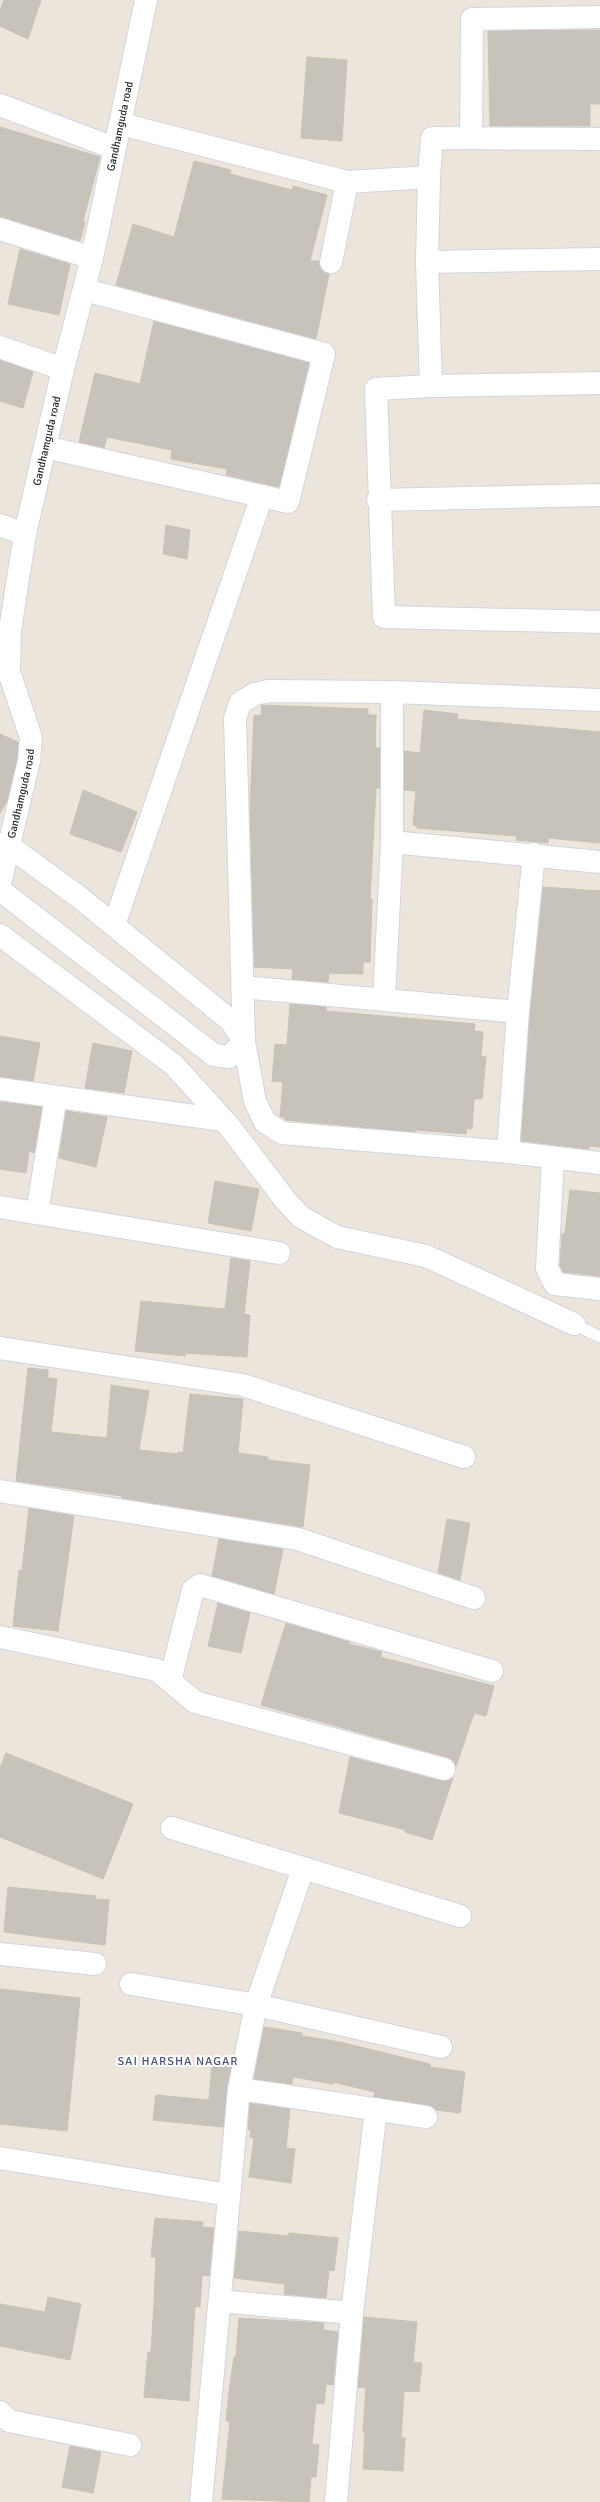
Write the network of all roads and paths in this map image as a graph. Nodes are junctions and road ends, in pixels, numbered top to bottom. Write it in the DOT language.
graph roads {
  1 [pos="146,0"];
  2 [pos="600,17"];
  3 [pos="0,105"];
  4 [pos="121,124"];
  5 [pos="471,138"];
  6 [pos="600,139"];
  7 [pos="114,148"];
  8 [pos="429,177"];
  9 [pos="347,182"];
  10 [pos="0,229"];
  11 [pos="92,258"];
  12 [pos="600,259"];
  13 [pos="331,262"];
  14 [pos="427,262"];
  15 [pos="85,290"];
  16 [pos="0,347"];
  17 [pos="63,369"];
  18 [pos="600,383"];
  19 [pos="431,386"];
  20 [pos="45,447"];
  21 [pos="600,495"];
  22 [pos="262,496"];
  23 [pos="378,500"];
  24 [pos="0,525"];
  25 [pos="25,534"];
  26 [pos="600,622"];
  27 [pos="5,627"];
  28 [pos="392,692"];
  29 [pos="600,700"];
  30 [pos="392,842"];
  31 [pos="9,846"];
  32 [pos="534,854"];
  33 [pos="600,862"];
  34 [pos="0,883"];
  35 [pos="0,890"];
  36 [pos="114,926"];
  37 [pos="0,935"];
  38 [pos="242,987"];
  39 [pos="384,999"];
  40 [pos="518,1012"];
  41 [pos="244,1042"];
  42 [pos="0,1089"];
  43 [pos="56,1097"];
  44 [pos="223,1120"];
  45 [pos="508,1152"];
  46 [pos="553,1158"];
  47 [pos="600,1163"];
  48 [pos="0,1207"];
  49 [pos="37,1213"];
  50 [pos="279,1252"];
  51 [pos="600,1289"];
  52 [pos="574,1324"];
  53 [pos="600,1337"];
  54 [pos="0,1348"];
  55 [pos="464,1456"];
  56 [pos="0,1491"];
  57 [pos="474,1598"];
  58 [pos="0,1637"];
  59 [pos="492,1671"];
  60 [pos="170,1681"];
  61 [pos="444,1769"];
  62 [pos="172,1828"];
  63 [pos="303,1869"];
  64 [pos="460,1916"];
  65 [pos="0,1954"];
  66 [pos="95,1964"];
  67 [pos="130,1984"];
  68 [pos="256,2005"];
  69 [pos="441,2047"];
  70 [pos="239,2089"];
  71 [pos="376,2109"];
  72 [pos="426,2117"];
  73 [pos="0,2158"];
  74 [pos="229,2195"];
  75 [pos="220,2302"];
  76 [pos="352,2313"];
  77 [pos="0,2412"];
  78 [pos="130,2444"];
  79 [pos="202,2502"];
  80 [pos="336,2502"];
  1 -- 4 [label="street, Gandhamguda road"];
  2 -- 5 [label="street"];
  3 -- 7 [label="street"];
  4 -- 7 [label="street, Gandhamguda road"];
  4 -- 9 [label="street"];
  5 -- 6 [label="street"];
  5 -- 8 [label="street"];
  7 -- 11 [label="street, Gandhamguda road"];
  8 -- 9 [label="street"];
  8 -- 14 [label="street"];
  9 -- 13 [label="street"];
  10 -- 11 [label="street"];
  11 -- 15 [label="street, Gandhamguda road"];
  12 -- 14 [label="street"];
  14 -- 19 [label="street"];
  15 -- 17 [label="street, Gandhamguda road"];
  15 -- 22 [label="street"];
  16 -- 17 [label="street"];
  17 -- 20 [label="street, Gandhamguda road"];
  18 -- 19 [label="street"];
  19 -- 23 [label="street"];
  20 -- 22 [label="street"];
  20 -- 25 [label="street, Gandhamguda road"];
  21 -- 23 [label="street"];
  22 -- 36 [label="street"];
  23 -- 26 [label="street"];
  24 -- 25 [label="street"];
  25 -- 27 [label="street, Gandhamguda road"];
  27 -- 31 [label="street, Gandhamguda road"];
  28 -- 29 [label="street"];
  28 -- 30 [label="street"];
  28 -- 38 [label="street"];
  30 -- 32 [label="street"];
  30 -- 39 [label="street"];
  31 -- 34 [label="street, Gandhamguda road"];
  31 -- 36 [label="street"];
  32 -- 33 [label="street"];
  32 -- 40 [label="street"];
  35 -- 41 [label="street"];
  36 -- 41 [label="street"];
  37 -- 44 [label="street"];
  38 -- 39 [label="street"];
  38 -- 41 [label="street"];
  39 -- 40 [label="street"];
  40 -- 45 [label="street"];
  41 -- 45 [label="street"];
  42 -- 43 [label="street"];
  43 -- 44 [label="street"];
  43 -- 49 [label="street"];
  44 -- 52 [label="street"];
  45 -- 46 [label="street"];
  46 -- 47 [label="street"];
  46 -- 51 [label="street"];
  48 -- 49 [label="street"];
  49 -- 50 [label="street"];
  52 -- 53 [label="lane"];
  54 -- 55 [label="street"];
  56 -- 57 [label="street"];
  58 -- 60 [label="street"];
  59 -- 60 [label="street"];
  60 -- 61 [label="street"];
  62 -- 63 [label="street"];
  63 -- 64 [label="street"];
  63 -- 68 [label="street"];
  65 -- 66 [label="street"];
  67 -- 68 [label="street"];
  68 -- 69 [label="street"];
  68 -- 70 [label="street"];
  70 -- 71 [label="street"];
  70 -- 74 [label="street"];
  71 -- 72 [label="street"];
  71 -- 76 [label="street"];
  73 -- 74 [label="street"];
  74 -- 75 [label="street"];
  75 -- 76 [label="street"];
  75 -- 79 [label="street"];
  76 -- 80 [label="street"];
  77 -- 78 [label="street"];
}
